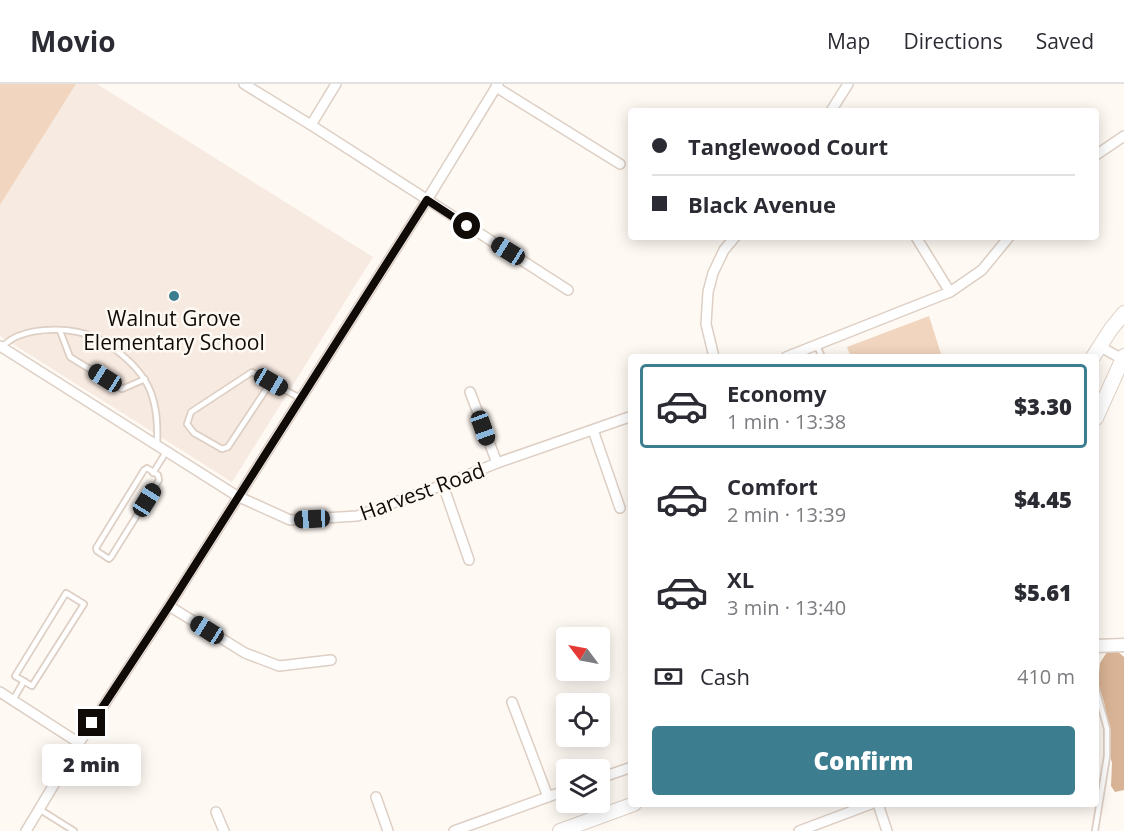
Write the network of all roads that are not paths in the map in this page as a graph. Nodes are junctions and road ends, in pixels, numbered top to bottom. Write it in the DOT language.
graph roads {
  1 [pos="244,84"];
  2 [pos="336,84"];
  3 [pos="849,84"];
  4 [pos="497,86"];
  5 [pos="833,108"];
  6 [pos="311,125"];
  7 [pos="1124,136"];
  8 [pos="1099,153"];
  9 [pos="620,164"];
  10 [pos="427,200"];
  11 [pos="732,240"];
  12 [pos="918,240"];
  13 [pos="1007,240"];
  14 [pos="568,290"];
  15 [pos="950,292"];
  16 [pos="1124,313"];
  17 [pos="60,330"];
  18 [pos="817,345"];
  19 [pos="1,347"];
  20 [pos="1096,352"];
  21 [pos="713,354"];
  22 [pos="794,354"];
  23 [pos="821,354"];
  24 [pos="1123,358"];
  25 [pos="145,379"];
  26 [pos="271,382"];
  27 [pos="470,392"];
  28 [pos="300,398"];
  29 [pos="1099,411"];
  30 [pos="628,417"];
  31 [pos="593,430"];
  32 [pos="157,446"];
  33 [pos="166,452"];
  34 [pos="496,463"];
  35 [pos="153,472"];
  36 [pos="443,485"];
  37 [pos="237,496"];
  38 [pos="620,508"];
  39 [pos="469,560"];
  40 [pos="169,606"];
  41 [pos="1124,645"];
  42 [pos="1099,646"];
  43 [pos="331,660"];
  44 [pos="24,681"];
  45 [pos="0,692"];
  46 [pos="13,700"];
  47 [pos="1099,700"];
  48 [pos="512,702"];
  49 [pos="79,743"];
  50 [pos="628,768"];
  51 [pos="610,775"];
  52 [pos="556,794"];
  53 [pos="376,797"];
  54 [pos="548,797"];
  55 [pos="628,806"];
  56 [pos="1099,806"];
  57 [pos="863,807"];
  58 [pos="879,807"];
  59 [pos="1099,807"];
  60 [pos="39,809"];
  61 [pos="216,812"];
  62 [pos="26,831"];
  63 [pos="74,831"];
  64 [pos="224,831"];
  65 [pos="388,831"];
  66 [pos="454,831"];
  67 [pos="560,831"];
  68 [pos="799,831"];
  69 [pos="887,831"];
  70 [pos="1095,831"];
  1 -- 6 [label="street"];
  2 -- 6 [label="street"];
  3 -- 5 [label="street"];
  4 -- 9 [label="street"];
  4 -- 10 [label="street"];
  6 -- 10 [label="street"];
  7 -- 8 [label="street"];
  10 -- 14 [label="street"];
  10 -- 28 [label="street"];
  11 -- 21 [label="street"];
  12 -- 15 [label="street"];
  13 -- 15 [label="street"];
  15 -- 18 [label="street"];
  16 -- 20 [label="main road"];
  17 -- 19 [label="lane"];
  17 -- 25 [label="lane"];
  17 -- 25 [label="lane"];
  18 -- 22 [label="street"];
  18 -- 23 [label="lane"];
  19 -- 32 [label="street, Harvest Road"];
  20 -- 24 [label="street"];
  24 -- 29 [label="main road"];
  25 -- 32 [label="lane"];
  26 -- 26 [label="lane"];
  26 -- 28 [label="lane"];
  27 -- 34 [label="street"];
  28 -- 37 [label="street"];
  30 -- 31 [label="street, Harvest Road"];
  31 -- 34 [label="street, Harvest Road"];
  31 -- 38 [label="street"];
  32 -- 33 [label="street, Harvest Road"];
  33 -- 35 [label="lane"];
  33 -- 37 [label="street, Harvest Road"];
  34 -- 36 [label="street, Harvest Road"];
  35 -- 35 [label="lane"];
  36 -- 37 [label="street, Harvest Road"];
  36 -- 39 [label="street"];
  37 -- 40 [label="street"];
  40 -- 43 [label="street"];
  40 -- 49 [label="street"];
  41 -- 42 [label="street"];
  44 -- 44 [label="lane"];
  44 -- 46 [label="lane"];
  45 -- 46 [label="street"];
  46 -- 49 [label="street"];
  47 -- 56 [label="lane"];
  48 -- 54 [label="street"];
  49 -- 60 [label="street"];
  50 -- 51 [label="street"];
  52 -- 54 [label="street"];
  53 -- 65 [label="street"];
  54 -- 66 [label="street"];
  55 -- 67 [label="main road"];
  57 -- 68 [label="street"];
  58 -- 69 [label="street"];
  59 -- 70 [label="lane"];
  60 -- 62 [label="street"];
  60 -- 63 [label="lane"];
  61 -- 64 [label="street"];
}
